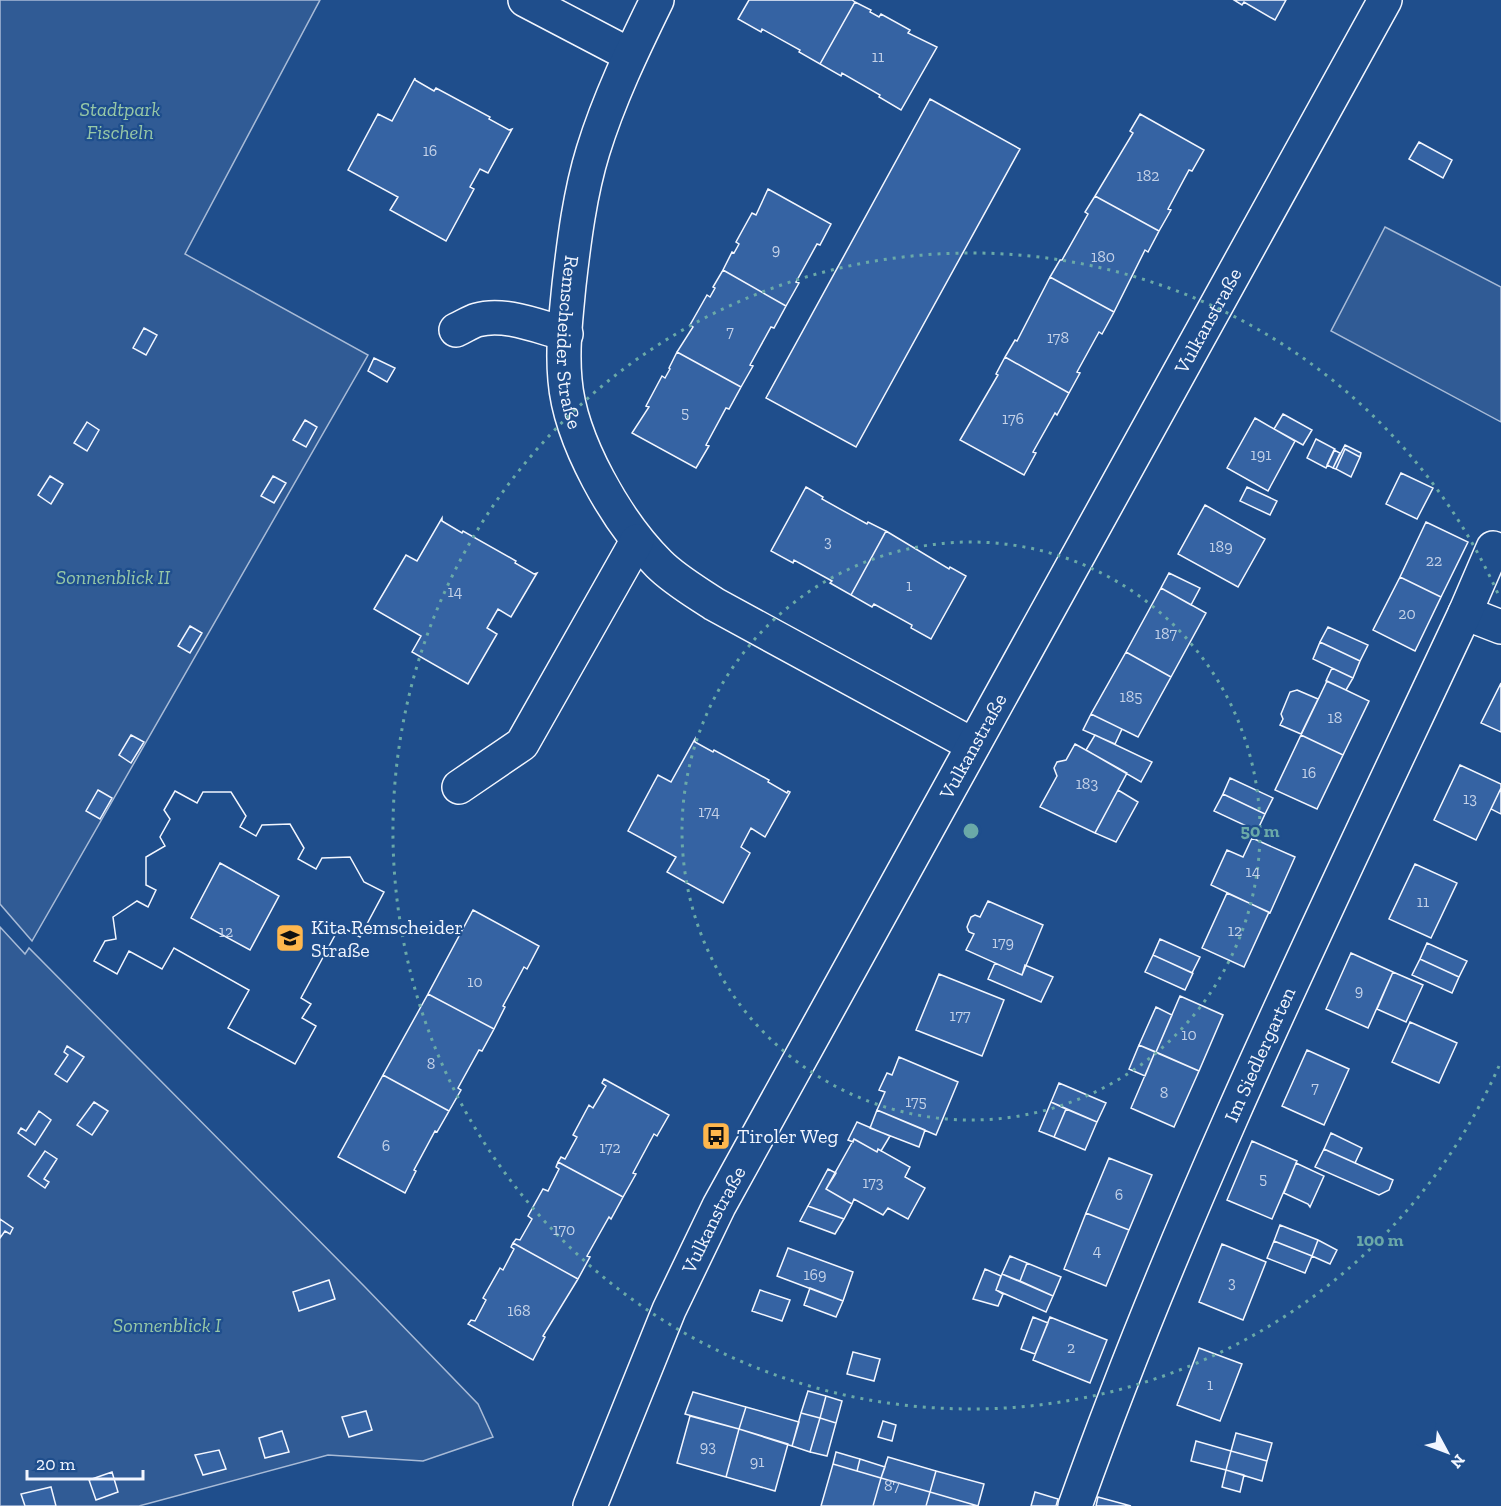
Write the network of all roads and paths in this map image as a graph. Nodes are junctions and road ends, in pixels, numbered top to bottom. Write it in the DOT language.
graph roads {
  1 [pos="525,0"];
  2 [pos="657,0"];
  3 [pos="1385,0"];
  4 [pos="630,55"];
  5 [pos="456,330"];
  6 [pos="566,334"];
  7 [pos="638,541"];
  8 [pos="1493,548"];
  9 [pos="1465,613"];
  10 [pos="1501,627"];
  11 [pos="973,746"];
  12 [pos="459,787"];
  13 [pos="590,1506"];
  14 [pos="1075,1506"];
  1 -- 4 [label="street"];
  2 -- 4 [label="street, Remscheider Straße"];
  3 -- 11 [label="street, Vulkanstraße"];
  4 -- 6 [label="street, Remscheider Straße"];
  5 -- 6 [label="street"];
  6 -- 7 [label="street, Remscheider Straße"];
  7 -- 11 [label="street, Remscheider Straße"];
  7 -- 12 [label="street"];
  8 -- 9 [label="street, Im Siedlergarten"];
  9 -- 10 [label="street"];
  9 -- 14 [label="street, Im Siedlergarten"];
  11 -- 13 [label="street, Vulkanstraße"];
}
